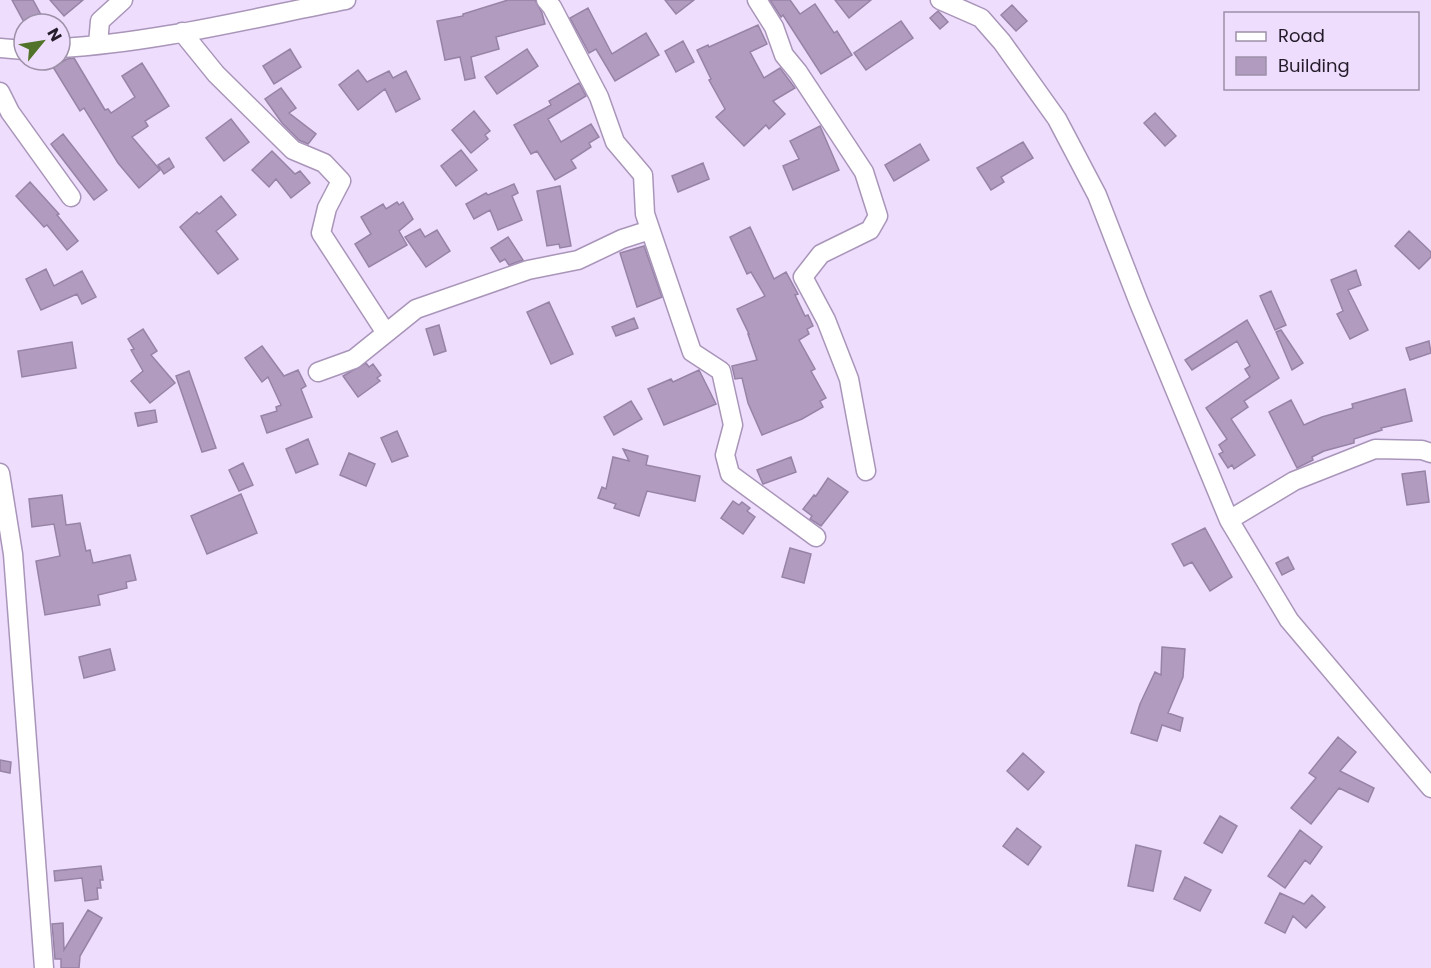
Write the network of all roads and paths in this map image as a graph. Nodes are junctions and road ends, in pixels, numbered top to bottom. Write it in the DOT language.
graph roads {
  1 [pos="123,0"];
  2 [pos="346,0"];
  3 [pos="546,0"];
  4 [pos="757,0"];
  5 [pos="940,0"];
  6 [pos="182,32"];
  7 [pos="98,44"];
  8 [pos="72,47"];
  9 [pos="0,92"];
  10 [pos="70,197"];
  11 [pos="650,230"];
  12 [pos="386,333"];
  13 [pos="318,372"];
  14 [pos="1431,453"];
  15 [pos="866,471"];
  16 [pos="0,473"];
  17 [pos="1229,520"];
  18 [pos="816,537"];
  19 [pos="1431,788"];
  20 [pos="44,968"];
  1 -- 7 [label="street"];
  2 -- 6 [label="street"];
  3 -- 11 [label="street"];
  4 -- 15 [label="street"];
  5 -- 17 [label="street"];
  6 -- 7 [label="street"];
  6 -- 12 [label="street"];
  7 -- 8 [label="street"];
  9 -- 10 [label="street"];
  11 -- 12 [label="street"];
  11 -- 18 [label="street"];
  12 -- 13 [label="street"];
  14 -- 17 [label="street"];
  16 -- 20 [label="street"];
  17 -- 19 [label="street"];
}
